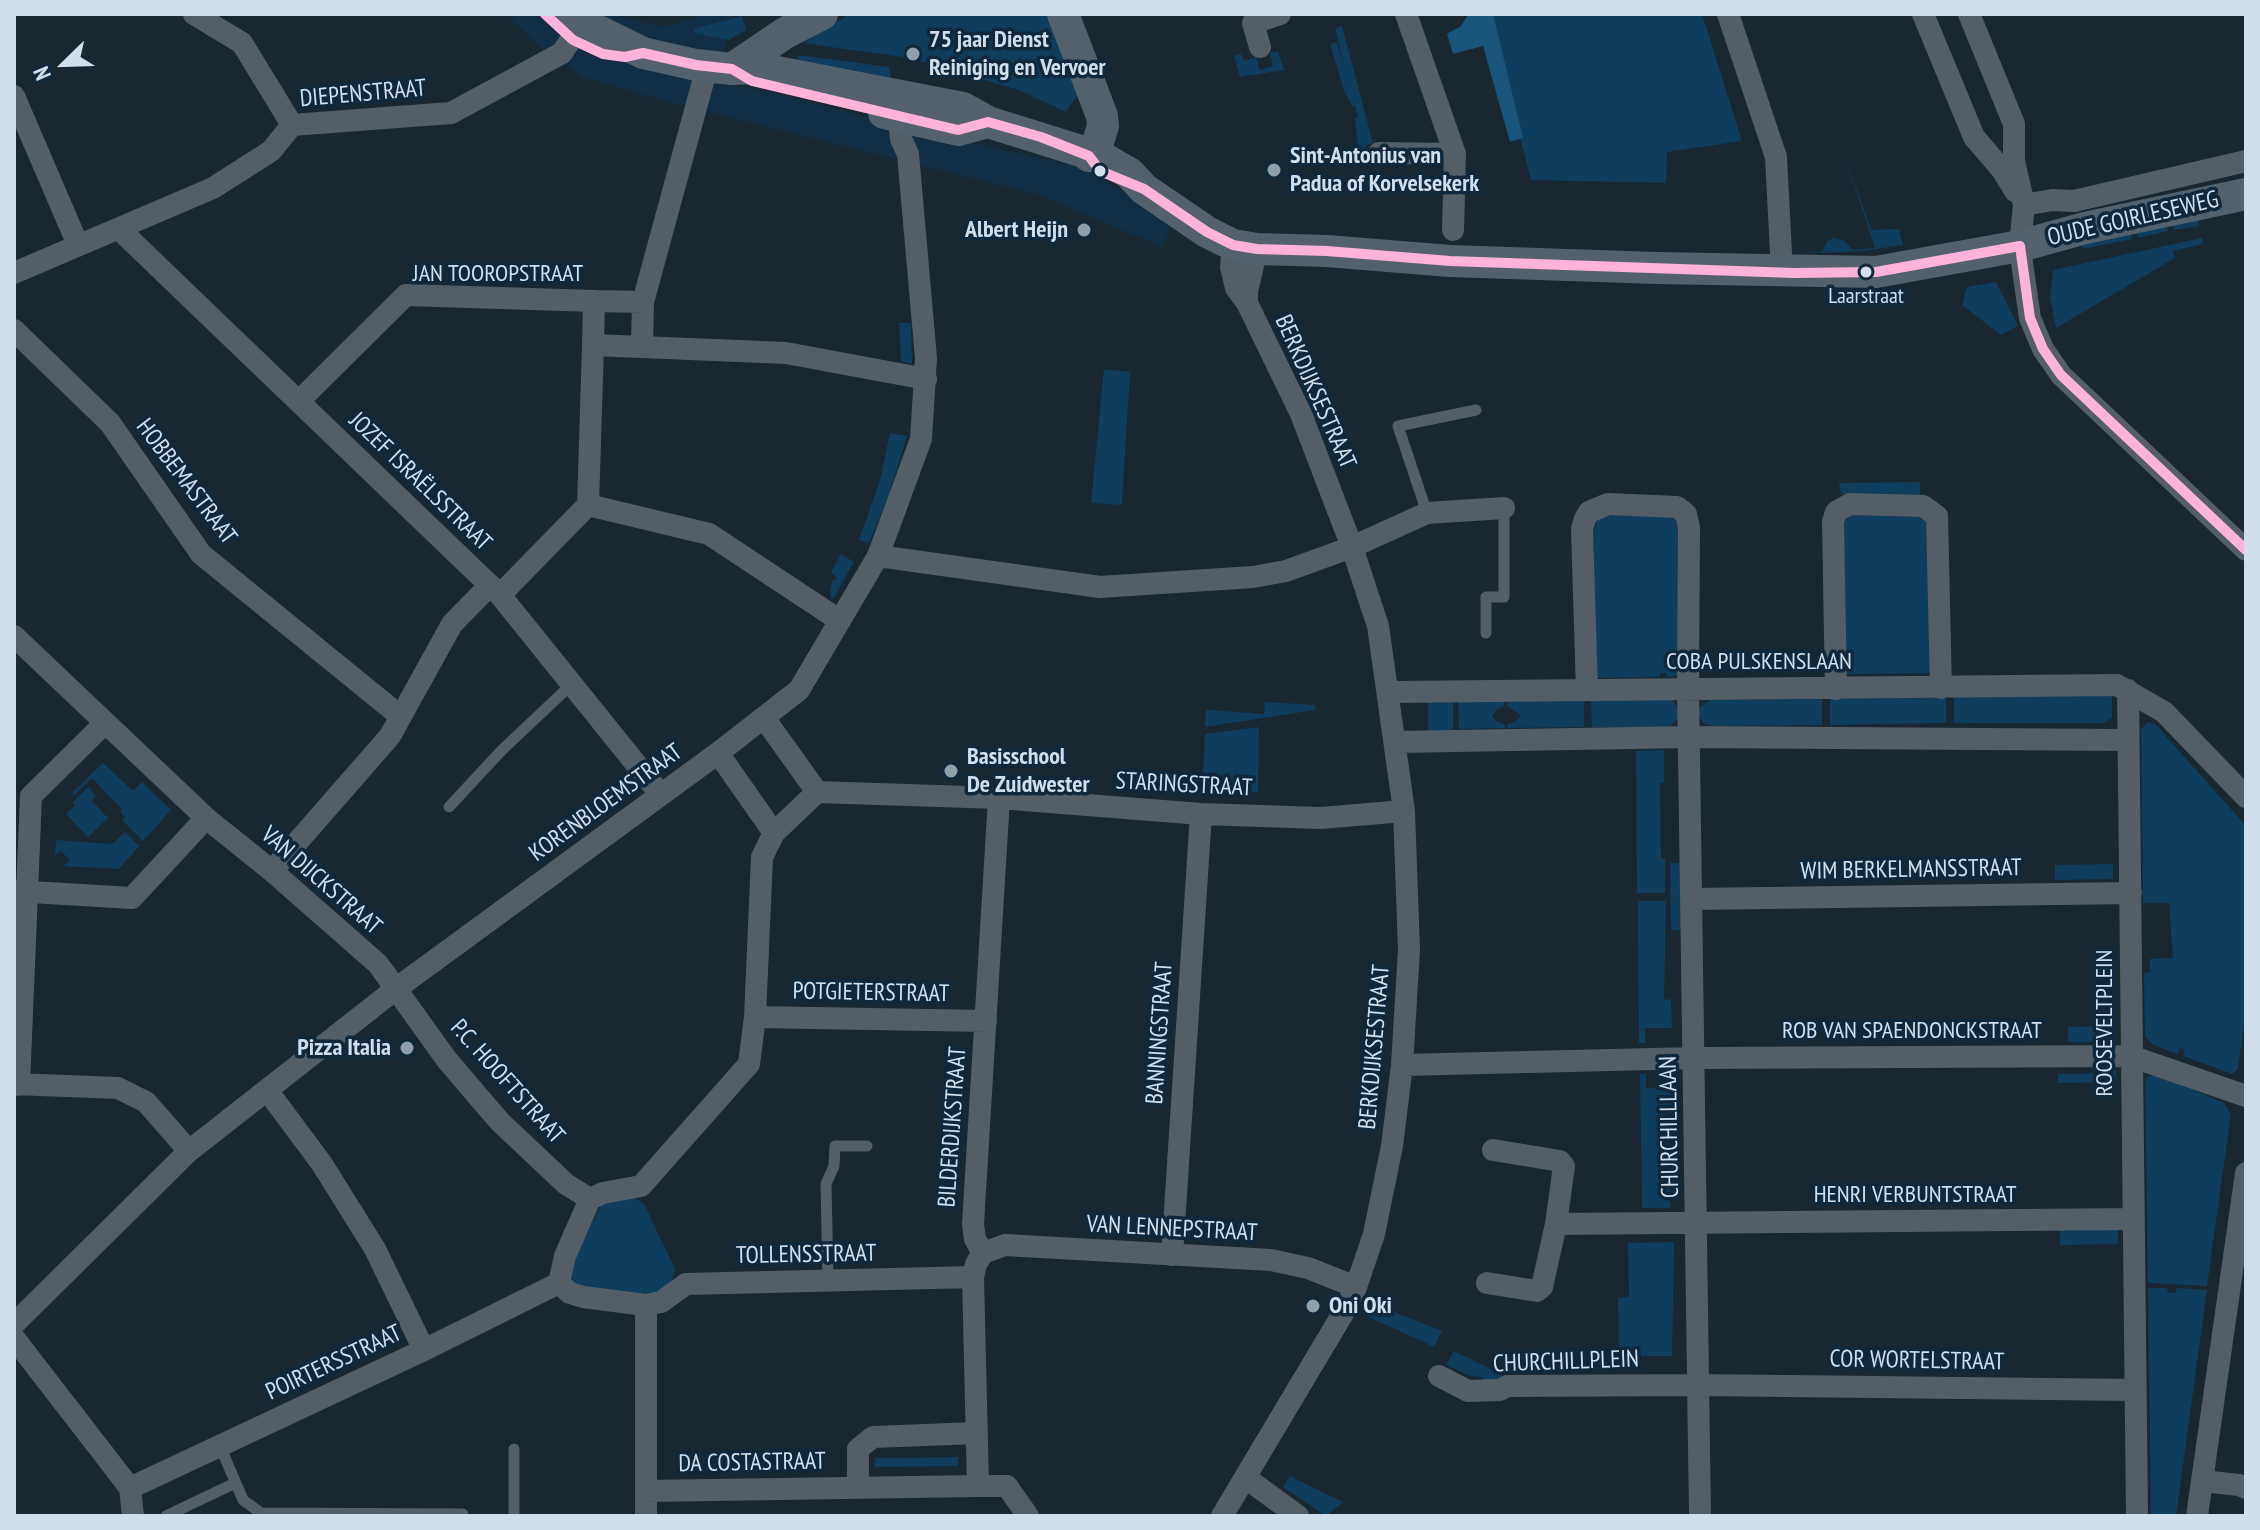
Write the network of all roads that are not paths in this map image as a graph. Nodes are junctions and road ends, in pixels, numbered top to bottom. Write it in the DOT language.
graph roads {
  1 [pos="194,14"];
  2 [pos="545,14"];
  3 [pos="1063,14"];
  4 [pos="1280,14"];
  5 [pos="1406,14"];
  6 [pos="1728,14"];
  7 [pos="1923,14"];
  8 [pos="1969,14"];
  9 [pos="813,20"];
  10 [pos="573,26"];
  11 [pos="1260,47"];
  12 [pos="720,68"];
  13 [pos="787,82"];
  14 [pos="14,96"];
  15 [pos="912,108"];
  16 [pos="292,125"];
  17 [pos="1379,153"];
  18 [pos="1455,154"];
  19 [pos="1089,156"];
  20 [pos="2246,161"];
  21 [pos="2246,194"];
  22 [pos="2024,205"];
  23 [pos="119,229"];
  24 [pos="78,245"];
  25 [pos="1452,245"];
  26 [pos="2020,246"];
  27 [pos="1245,247"];
  28 [pos="1782,272"];
  29 [pos="14,273"];
  30 [pos="594,301"];
  31 [pos="643,302"];
  32 [pos="14,330"];
  33 [pos="593,345"];
  34 [pos="642,345"];
  35 [pos="926,379"];
  36 [pos="299,401"];
  37 [pos="1476,410"];
  38 [pos="588,505"];
  39 [pos="1504,508"];
  40 [pos="1427,513"];
  41 [pos="1352,547"];
  42 [pos="2246,550"];
  43 [pos="878,556"];
  44 [pos="495,590"];
  45 [pos="839,620"];
  46 [pos="1486,633"];
  47 [pos="14,636"];
  48 [pos="572,684"];
  49 [pos="1688,687"];
  50 [pos="1941,688"];
  51 [pos="1836,689"];
  52 [pos="1587,690"];
  53 [pos="2128,690"];
  54 [pos="1389,692"];
  55 [pos="400,716"];
  56 [pos="764,718"];
  57 [pos="104,724"];
  58 [pos="1691,737"];
  59 [pos="2128,740"];
  60 [pos="1396,742"];
  61 [pos="718,753"];
  62 [pos="817,792"];
  63 [pos="661,795"];
  64 [pos="2246,797"];
  65 [pos="999,798"];
  66 [pos="449,807"];
  67 [pos="1404,811"];
  68 [pos="1201,814"];
  69 [pos="206,818"];
  70 [pos="774,833"];
  71 [pos="272,871"];
  72 [pos="20,891"];
  73 [pos="2131,893"];
  74 [pos="1693,899"];
  75 [pos="397,988"];
  76 [pos="755,1017"];
  77 [pos="986,1021"];
  78 [pos="2130,1056"];
  79 [pos="1695,1058"];
  80 [pos="1402,1065"];
  81 [pos="16,1084"];
  82 [pos="267,1090"];
  83 [pos="2246,1096"];
  84 [pos="867,1146"];
  85 [pos="1493,1150"];
  86 [pos="189,1151"];
  87 [pos="2246,1173"];
  88 [pos="590,1199"];
  89 [pos="2133,1219"];
  90 [pos="1697,1222"];
  91 [pos="1556,1224"];
  92 [pos="983,1253"];
  93 [pos="1172,1255"];
  94 [pos="973,1277"];
  95 [pos="828,1280"];
  96 [pos="559,1283"];
  97 [pos="1487,1283"];
  98 [pos="1356,1287"];
  99 [pos="2237,1298"];
  100 [pos="646,1305"];
  101 [pos="14,1324"];
  102 [pos="14,1338"];
  103 [pos="424,1350"];
  104 [pos="1439,1376"];
  105 [pos="1699,1385"];
  106 [pos="2135,1390"];
  107 [pos="977,1433"];
  108 [pos="220,1446"];
  109 [pos="514,1449"];
  110 [pos="1246,1478"];
  111 [pos="2202,1481"];
  112 [pos="231,1485"];
  113 [pos="978,1486"];
  114 [pos="130,1488"];
  115 [pos="858,1488"];
  116 [pos="2246,1488"];
  117 [pos="646,1491"];
  118 [pos="463,1514"];
  119 [pos="133,1516"];
  120 [pos="166,1516"];
  121 [pos="514,1516"];
  122 [pos="646,1516"];
  123 [pos="1028,1516"];
  124 [pos="1222,1516"];
  125 [pos="1298,1516"];
  126 [pos="1700,1516"];
  127 [pos="2137,1516"];
  128 [pos="2197,1516"];
  1 -- 16 [label="street"];
  2 -- 10 [label="street"];
  3 -- 19 [label="street"];
  4 -- 11 [label="street"];
  5 -- 18 [label="street"];
  6 -- 28 [label="street"];
  7 -- 22 [label="street"];
  8 -- 22 [label="street"];
  9 -- 12 [label="street"];
  9 -- 13 [label="street"];
  10 -- 12 [label="street"];
  10 -- 16 [label="street, DIEPENSTRAAT"];
  12 -- 13 [label="street"];
  12 -- 31 [label="street"];
  13 -- 15 [label="street"];
  14 -- 24 [label="street"];
  15 -- 19 [label="street"];
  15 -- 35 [label="street, KORENBLOEMSTRAAT"];
  16 -- 23 [label="street, DIEPENSTRAAT"];
  17 -- 18 [label="street"];
  18 -- 25 [label="street"];
  19 -- 27 [label="street"];
  20 -- 22 [label="street, OUDE GOIRLESEWEG"];
  21 -- 26 [label="street, OUDE GOIRLESEWEG"];
  22 -- 26 [label="street"];
  23 -- 24 [label="street, DIEPENSTRAAT"];
  23 -- 36 [label="street, JOZEF ISRAËLSSTRAAT"];
  24 -- 29 [label="street, DIEPENSTRAAT"];
  25 -- 27 [label="street"];
  25 -- 28 [label="street"];
  26 -- 28 [label="street"];
  26 -- 42 [label="street"];
  27 -- 41 [label="street, BERKDIJKSESTRAAT"];
  30 -- 31 [label="street, JAN TOOROPSTRAAT"];
  30 -- 33 [label="street"];
  30 -- 36 [label="street, JAN TOOROPSTRAAT"];
  31 -- 34 [label="street"];
  32 -- 55 [label="street, HOBBEMASTRAAT"];
  33 -- 34 [label="street"];
  33 -- 38 [label="street"];
  34 -- 35 [label="street"];
  35 -- 43 [label="street, KORENBLOEMSTRAAT"];
  36 -- 44 [label="street, JOZEF ISRAËLSSTRAAT"];
  37 -- 40 [label="lane"];
  38 -- 44 [label="street"];
  38 -- 45 [label="street"];
  39 -- 40 [label="street"];
  39 -- 46 [label="lane"];
  40 -- 41 [label="street"];
  41 -- 43 [label="street"];
  41 -- 54 [label="street, BERKDIJKSESTRAAT"];
  43 -- 45 [label="street, KORENBLOEMSTRAAT"];
  44 -- 48 [label="street, JOZEF ISRAËLSSTRAAT"];
  44 -- 55 [label="street"];
  45 -- 56 [label="street, KORENBLOEMSTRAAT"];
  47 -- 57 [label="street, VAN DIJCKSTRAAT"];
  48 -- 63 [label="street, JOZEF ISRAËLSSTRAAT"];
  48 -- 66 [label="lane"];
  49 -- 51 [label="street, COBA PULSKENSLAAN"];
  49 -- 52 [label="street, COBA PULSKENSLAAN"];
  49 -- 52 [label="street, CHURCHILLLAAN"];
  49 -- 58 [label="street, CHURCHILLLAAN"];
  50 -- 51 [label="street, COBA PULSKENSLAAN"];
  50 -- 51 [label="street"];
  50 -- 53 [label="street, COBA PULSKENSLAAN"];
  52 -- 54 [label="street, COBA PULSKENSLAAN"];
  53 -- 59 [label="street, ROOSEVELTPLEIN"];
  53 -- 64 [label="street"];
  54 -- 60 [label="street, BERKDIJKSESTRAAT"];
  55 -- 71 [label="street"];
  56 -- 61 [label="street, KORENBLOEMSTRAAT"];
  56 -- 62 [label="street"];
  57 -- 69 [label="street, VAN DIJCKSTRAAT"];
  57 -- 72 [label="street"];
  58 -- 59 [label="street"];
  58 -- 60 [label="street"];
  58 -- 74 [label="street, CHURCHILLLAAN"];
  59 -- 73 [label="street, ROOSEVELTPLEIN"];
  60 -- 67 [label="street, BERKDIJKSESTRAAT"];
  61 -- 63 [label="street, KORENBLOEMSTRAAT"];
  61 -- 70 [label="street"];
  62 -- 65 [label="street, STARINGSTRAAT"];
  62 -- 70 [label="street"];
  63 -- 75 [label="street, KORENBLOEMSTRAAT"];
  65 -- 68 [label="street, STARINGSTRAAT"];
  65 -- 77 [label="street, BILDERDIJKSTRAAT"];
  67 -- 68 [label="street, STARINGSTRAAT"];
  67 -- 80 [label="street, BERKDIJKSESTRAAT"];
  68 -- 93 [label="street, BANNINGSTRAAT"];
  69 -- 71 [label="street, VAN DIJCKSTRAAT"];
  69 -- 72 [label="street"];
  70 -- 76 [label="street"];
  71 -- 75 [label="street, VAN DIJCKSTRAAT"];
  72 -- 81 [label="street"];
  73 -- 74 [label="street, WIM BERKELMANSSTRAAT"];
  73 -- 78 [label="street, ROOSEVELTPLEIN"];
  74 -- 79 [label="street, CHURCHILLLAAN"];
  75 -- 82 [label="street, KORENBLOEMSTRAAT"];
  75 -- 88 [label="street, P.C. HOOFTSTRAAT"];
  76 -- 77 [label="street, POTGIETERSTRAAT"];
  76 -- 88 [label="street"];
  77 -- 92 [label="street, BILDERDIJKSTRAAT"];
  78 -- 79 [label="street, ROB VAN SPAENDONCKSTRAAT"];
  78 -- 83 [label="street, ROB VAN SPAENDONCKSTRAAT"];
  78 -- 89 [label="street, ROOSEVELTPLEIN"];
  79 -- 80 [label="street, ROB VAN SPAENDONCKSTRAAT"];
  79 -- 90 [label="street, CHURCHILLLAAN"];
  80 -- 98 [label="street, BERKDIJKSESTRAAT"];
  81 -- 86 [label="street"];
  82 -- 86 [label="street, KORENBLOEMSTRAAT"];
  82 -- 103 [label="street"];
  84 -- 95 [label="lane"];
  85 -- 91 [label="street"];
  86 -- 101 [label="street, KORENBLOEMSTRAAT"];
  87 -- 99 [label="street"];
  88 -- 96 [label="street"];
  89 -- 90 [label="street, HENRI VERBUNTSTRAAT"];
  89 -- 106 [label="street, ROOSEVELTPLEIN"];
  90 -- 91 [label="street"];
  90 -- 105 [label="street, CHURCHILLLAAN"];
  91 -- 97 [label="street"];
  92 -- 93 [label="street, VAN LENNEPSTRAAT"];
  92 -- 94 [label="street"];
  93 -- 98 [label="street, VAN LENNEPSTRAAT"];
  94 -- 95 [label="street, TOLLENSSTRAAT"];
  94 -- 107 [label="street"];
  95 -- 100 [label="street, TOLLENSSTRAAT"];
  96 -- 100 [label="street"];
  96 -- 103 [label="street, POIRTERSSTRAAT"];
  98 -- 110 [label="street, BERKDIJKSESTRAAT"];
  99 -- 111 [label="street"];
  100 -- 117 [label="street"];
  102 -- 114 [label="street"];
  103 -- 108 [label="street, POIRTERSSTRAAT"];
  104 -- 105 [label="street, CHURCHILLPLEIN"];
  105 -- 106 [label="street, COR WORTELSTRAAT"];
  105 -- 126 [label="street, CHURCHILLLAAN"];
  106 -- 127 [label="street, ROOSEVELTPLEIN"];
  107 -- 113 [label="street"];
  107 -- 115 [label="street, DA COSTASTRAAT"];
  108 -- 114 [label="street, POIRTERSSTRAAT"];
  108 -- 118 [label="lane"];
  109 -- 121 [label="lane"];
  110 -- 124 [label="street, BERKDIJKSESTRAAT"];
  110 -- 125 [label="street"];
  111 -- 116 [label="street"];
  111 -- 128 [label="street"];
  112 -- 120 [label="lane"];
  113 -- 115 [label="street, DA COSTASTRAAT"];
  113 -- 123 [label="street"];
  114 -- 119 [label="street"];
  115 -- 117 [label="street, DA COSTASTRAAT"];
  117 -- 122 [label="street"];
}
